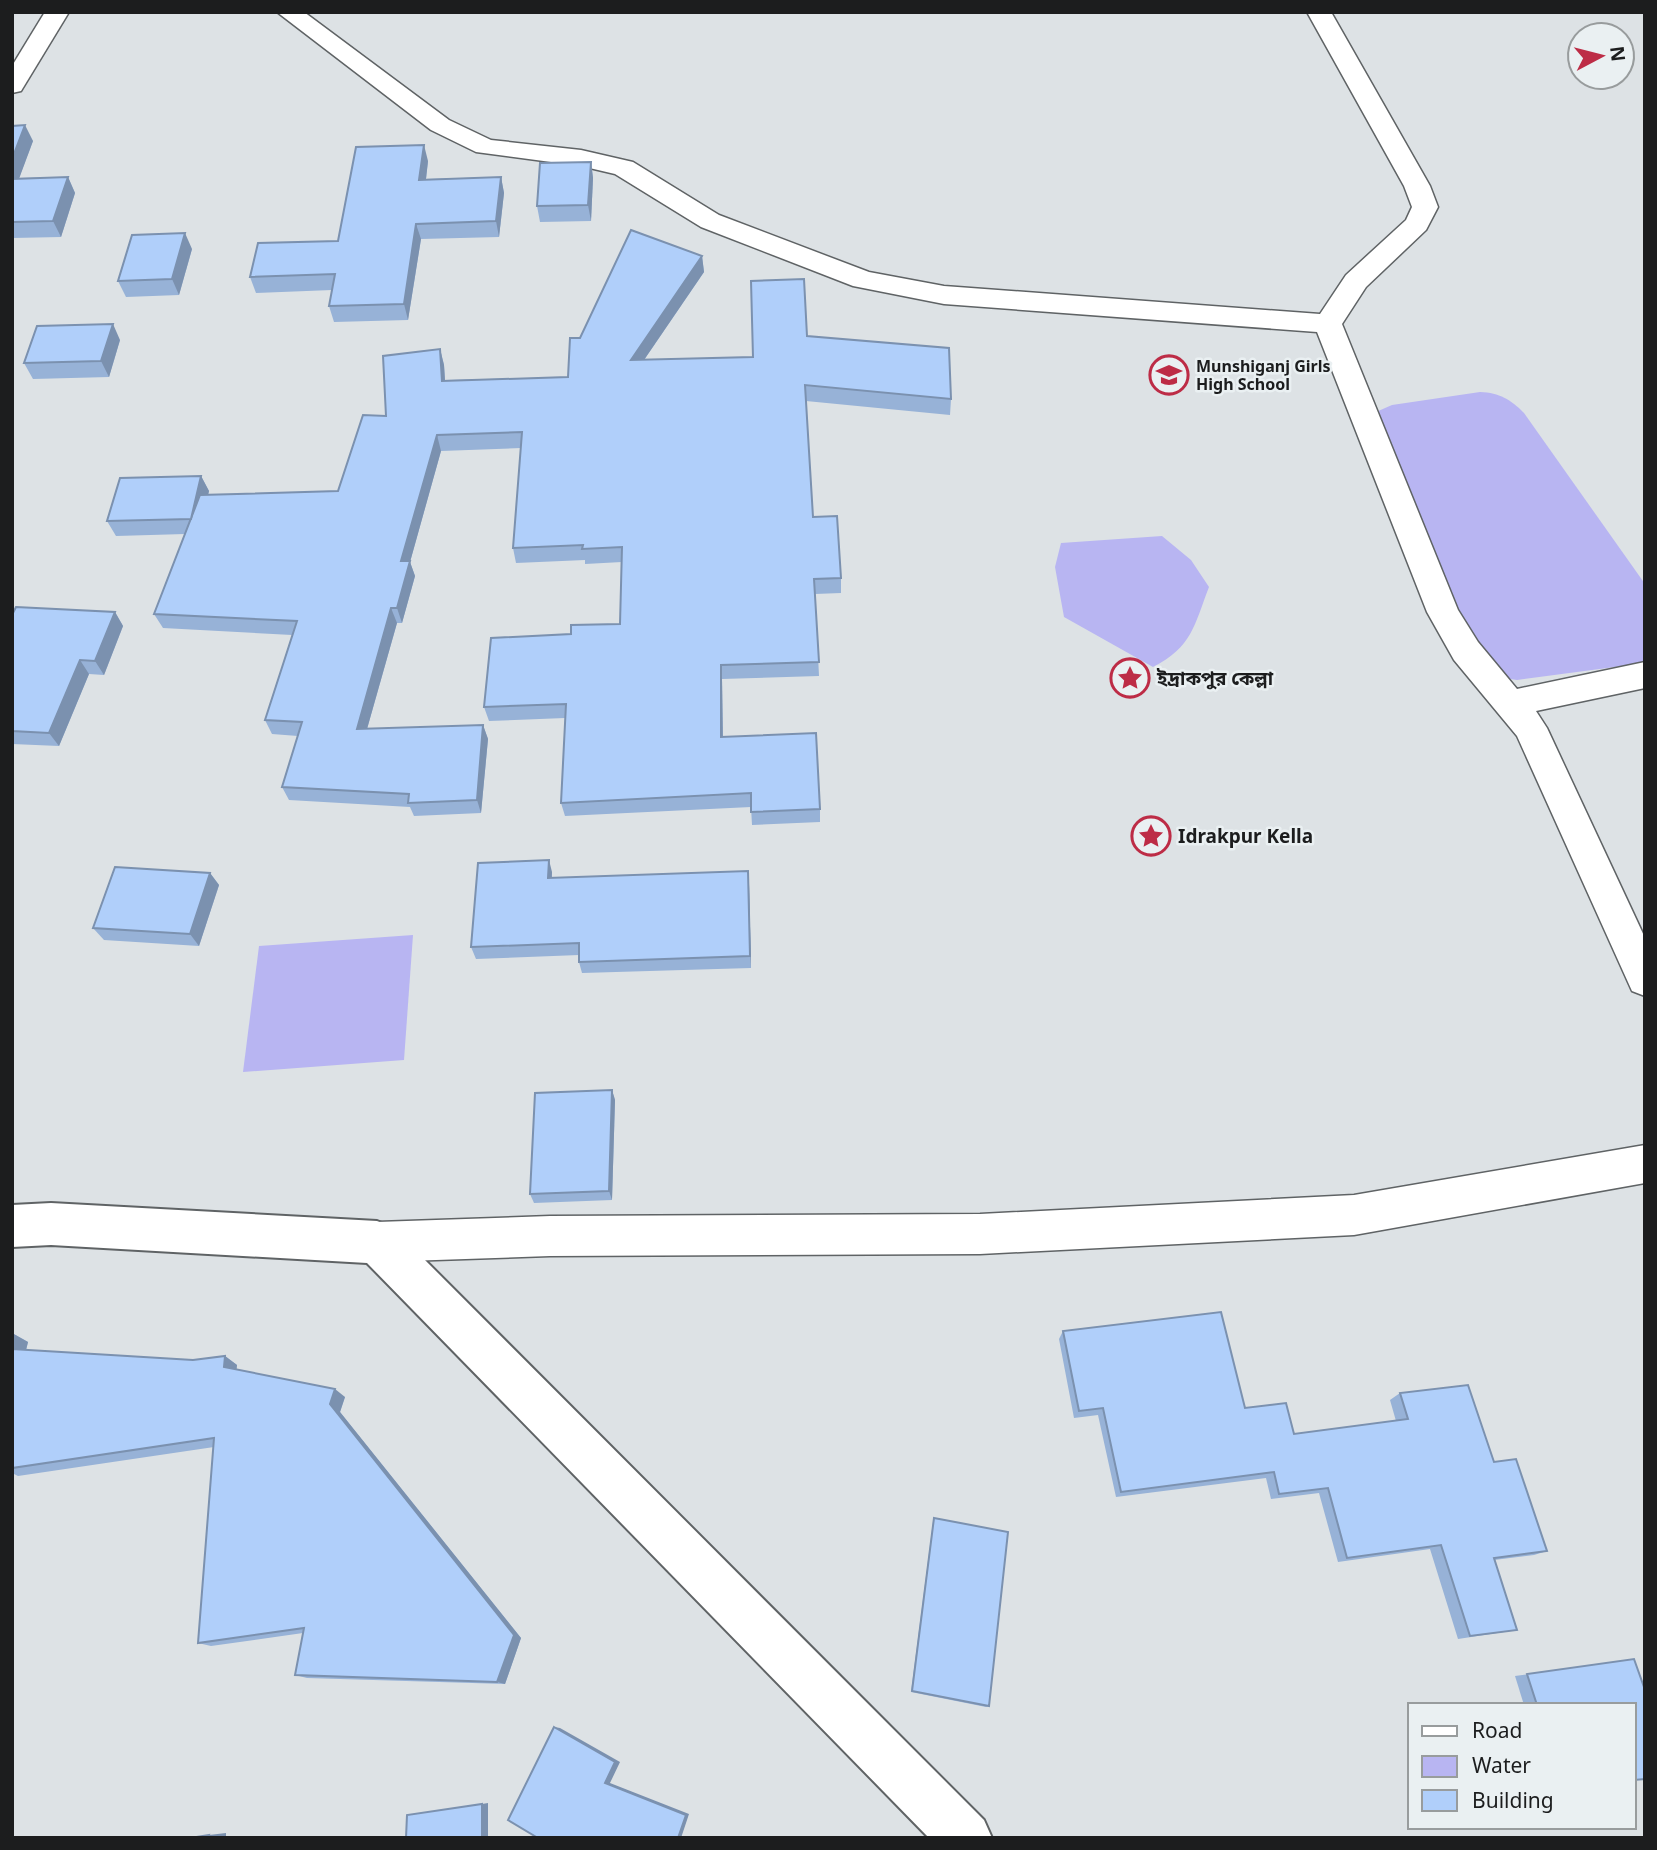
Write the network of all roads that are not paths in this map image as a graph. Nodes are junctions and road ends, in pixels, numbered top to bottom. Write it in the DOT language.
graph roads {
  1 [pos="57,12"];
  2 [pos="289,12"];
  3 [pos="1319,12"];
  4 [pos="12,86"];
  5 [pos="1328,324"];
  6 [pos="1645,675"];
  7 [pos="1511,703"];
  8 [pos="1645,979"];
  9 [pos="1645,1164"];
  10 [pos="12,1226"];
  11 [pos="377,1242"];
  12 [pos="966,1838"];
  1 -- 4 [label="street"];
  2 -- 5 [label="street"];
  3 -- 5 [label="street"];
  5 -- 7 [label="street"];
  6 -- 7 [label="street"];
  7 -- 8 [label="street"];
  9 -- 11 [label="street"];
  10 -- 11 [label="street"];
  11 -- 12 [label="street"];
}
